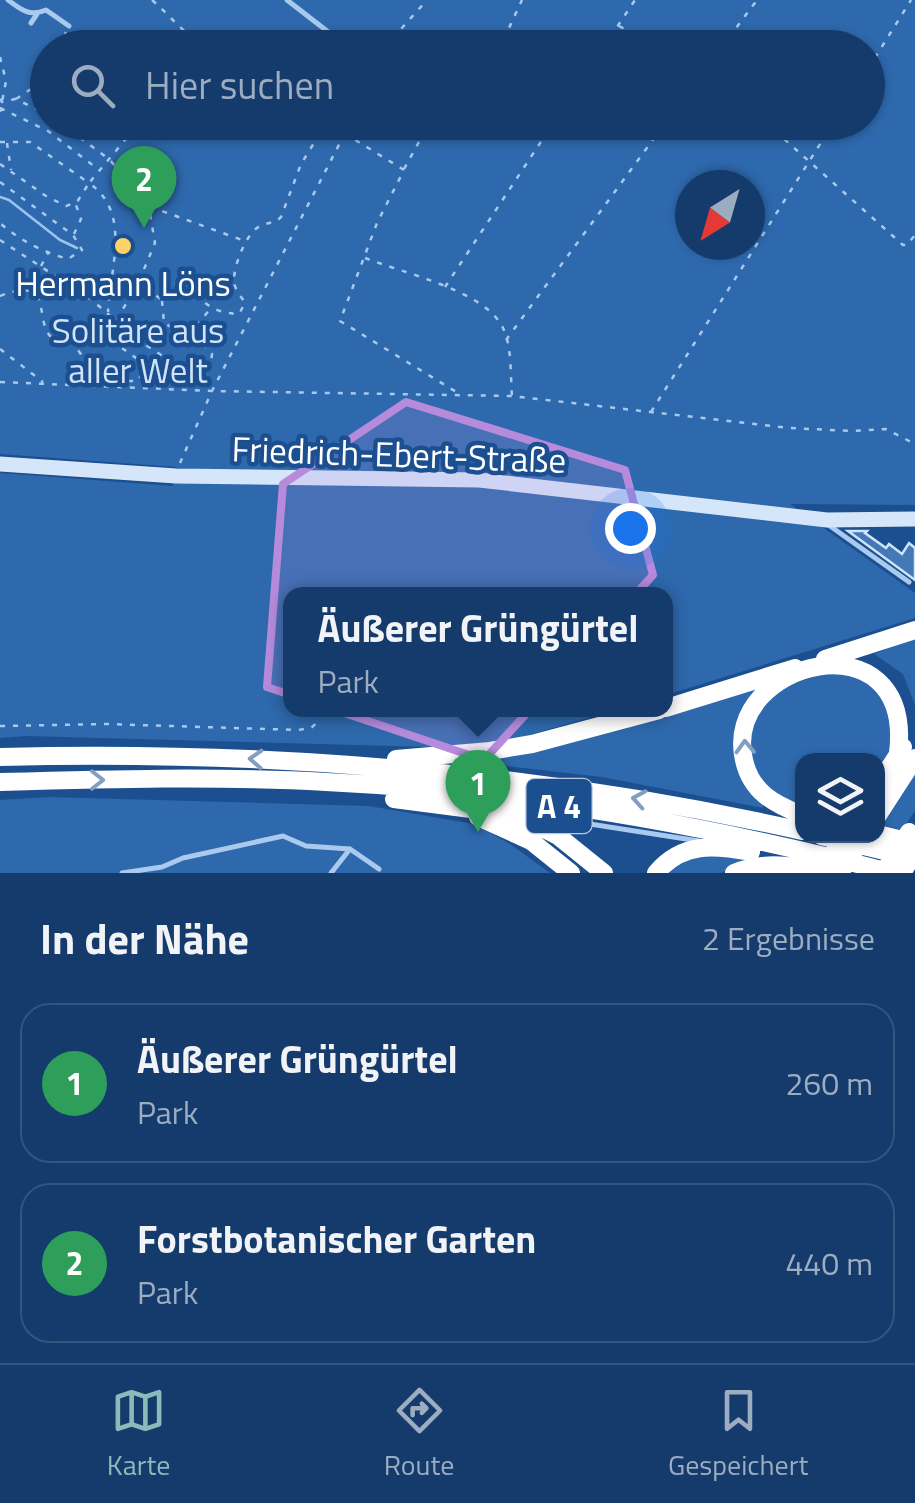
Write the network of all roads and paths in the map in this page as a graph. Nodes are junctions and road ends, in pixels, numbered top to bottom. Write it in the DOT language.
graph roads {
  1 [pos="8,0"];
  2 [pos="152,0"];
  3 [pos="287,0"];
  4 [pos="427,0"];
  5 [pos="522,0"];
  6 [pos="634,0"];
  7 [pos="757,0"];
  8 [pos="912,0"];
  9 [pos="36,14"];
  10 [pos="31,23"];
  11 [pos="618,25"];
  12 [pos="68,29"];
  13 [pos="182,30"];
  14 [pos="326,30"];
  15 [pos="400,30"];
  16 [pos="508,30"];
  17 [pos="615,30"];
  18 [pos="627,30"];
  19 [pos="734,30"];
  20 [pos="885,42"];
  21 [pos="0,57"];
  22 [pos="30,89"];
  23 [pos="15,99"];
  24 [pos="1,106"];
  25 [pos="30,106"];
  26 [pos="30,123"];
  27 [pos="60,140"];
  28 [pos="84,140"];
  29 [pos="125,140"];
  30 [pos="316,140"];
  31 [pos="341,140"];
  32 [pos="354,140"];
  33 [pos="420,140"];
  34 [pos="542,140"];
  35 [pos="653,140"];
  36 [pos="786,140"];
  37 [pos="823,140"];
  38 [pos="0,142"];
  39 [pos="7,143"];
  40 [pos="110,160"];
  41 [pos="810,161"];
  42 [pos="0,164"];
  43 [pos="99,170"];
  44 [pos="404,170"];
  45 [pos="11,171"];
  46 [pos="0,182"];
  47 [pos="89,183"];
  48 [pos="77,202"];
  49 [pos="149,208"];
  50 [pos="0,223"];
  51 [pos="73,235"];
  52 [pos="915,235"];
  53 [pos="0,240"];
  54 [pos="245,241"];
  55 [pos="49,252"];
  56 [pos="364,258"];
  57 [pos="41,266"];
  58 [pos="47,272"];
  59 [pos="138,283"];
  60 [pos="445,287"];
  61 [pos="34,294"];
  62 [pos="0,296"];
  63 [pos="161,299"];
  64 [pos="210,309"];
  65 [pos="108,312"];
  66 [pos="116,321"];
  67 [pos="196,336"];
  68 [pos="506,340"];
  69 [pos="152,349"];
  70 [pos="0,350"];
  71 [pos="144,362"];
  72 [pos="202,381"];
  73 [pos="0,382"];
  74 [pos="44,384"];
  75 [pos="212,391"];
  76 [pos="459,394"];
  77 [pos="512,396"];
  78 [pos="650,412"];
  79 [pos="915,444"];
  80 [pos="0,464"];
  81 [pos="176,476"];
  82 [pos="915,519"];
  83 [pos="827,520"];
  84 [pos="909,582"];
  85 [pos="915,630"];
  86 [pos="673,706"];
  87 [pos="632,717"];
  88 [pos="320,720"];
  89 [pos="0,726"];
  90 [pos="915,731"];
  91 [pos="906,756"];
  92 [pos="0,757"];
  93 [pos="346,764"];
  94 [pos="885,778"];
  95 [pos="220,779"];
  96 [pos="0,782"];
  97 [pos="389,798"];
  98 [pos="885,800"];
  99 [pos="499,812"];
  100 [pos="795,814"];
  101 [pos="735,816"];
  102 [pos="795,818"];
  103 [pos="795,829"];
  104 [pos="913,833"];
  105 [pos="885,834"];
  106 [pos="840,843"];
  107 [pos="856,843"];
  108 [pos="860,843"];
  109 [pos="729,848"];
  110 [pos="350,849"];
  111 [pos="915,855"];
  112 [pos="380,868"];
  113 [pos="122,873"];
  114 [pos="331,873"];
  115 [pos="571,873"];
  116 [pos="604,873"];
  117 [pos="656,873"];
  118 [pos="734,873"];
  119 [pos="823,873"];
  120 [pos="843,873"];
  121 [pos="882,873"];
  122 [pos="893,873"];
  123 [pos="902,873"];
  1 -- 9 [label="lane"];
  2 -- 13 [label="path"];
  3 -- 14 [label="lane"];
  4 -- 15 [label="path"];
  5 -- 16 [label="path"];
  6 -- 11 [label="path"];
  7 -- 19 [label="path"];
  8 -- 20 [label="path"];
  9 -- 10 [label="lane"];
  9 -- 12 [label="lane"];
  11 -- 17 [label="path"];
  11 -- 18 [label="path"];
  21 -- 24 [label="path"];
  22 -- 23 [label="path"];
  23 -- 24 [label="path"];
  23 -- 25 [label="path"];
  24 -- 26 [label="path"];
  27 -- 43 [label="path"];
  28 -- 40 [label="path"];
  29 -- 40 [label="path"];
  30 -- 54 [label="path"];
  31 -- 75 [label="path"];
  32 -- 44 [label="path"];
  33 -- 44 [label="path"];
  34 -- 60 [label="path"];
  35 -- 68 [label="path"];
  36 -- 41 [label="path"];
  37 -- 41 [label="path"];
  38 -- 39 [label="path"];
  39 -- 45 [label="path"];
  39 -- 47 [label="path"];
  40 -- 43 [label="path"];
  40 -- 49 [label="path"];
  41 -- 52 [label="path"];
  41 -- 78 [label="path"];
  42 -- 45 [label="path"];
  43 -- 47 [label="path"];
  44 -- 56 [label="path"];
  45 -- 48 [label="path"];
  46 -- 51 [label="path"];
  47 -- 48 [label="path"];
  47 -- 65 [label="path"];
  48 -- 51 [label="path"];
  49 -- 54 [label="path"];
  49 -- 59 [label="path"];
  50 -- 55 [label="path"];
  51 -- 55 [label="path"];
  53 -- 57 [label="path"];
  54 -- 64 [label="path"];
  55 -- 57 [label="path"];
  56 -- 60 [label="path"];
  56 -- 76 [label="path"];
  57 -- 58 [label="path"];
  58 -- 61 [label="path"];
  58 -- 65 [label="path"];
  59 -- 63 [label="path"];
  59 -- 66 [label="path"];
  60 -- 68 [label="path"];
  61 -- 62 [label="path"];
  61 -- 71 [label="path"];
  63 -- 64 [label="path"];
  63 -- 67 [label="path"];
  64 -- 67 [label="path"];
  65 -- 66 [label="path"];
  66 -- 69 [label="path"];
  66 -- 71 [label="path"];
  67 -- 72 [label="path"];
  68 -- 77 [label="path"];
  69 -- 71 [label="path"];
  69 -- 72 [label="path"];
  70 -- 74 [label="path"];
  72 -- 75 [label="path"];
  73 -- 74 [label="path"];
  74 -- 75 [label="path"];
  75 -- 76 [label="path"];
  75 -- 81 [label="path"];
  76 -- 77 [label="path"];
  77 -- 78 [label="path"];
  78 -- 79 [label="path"];
  80 -- 81 [label="main road, Friedrich-Ebert-Straße"];
  81 -- 83 [label="main road, Friedrich-Ebert-Straße"];
  82 -- 83 [label="main road, Friedrich-Ebert-Straße"];
  83 -- 84 [label="lane"];
  85 -- 86 [label="highway"];
  87 -- 93 [label="highway"];
  88 -- 89 [label="path"];
  90 -- 91 [label="highway"];
  91 -- 94 [label="highway"];
  91 -- 98 [label="highway"];
  100 -- 91 [label="highway, one-way"];
  93 -- 92 [label="highway, A 4, one-way"];
  101 -- 93 [label="highway, A 4, one-way"];
  96 -- 95 [label="highway, A 4, one-way"];
  95 -- 97 [label="highway"];
  95 -- 122 [label="highway, A 4"];
  97 -- 99 [label="highway"];
  97 -- 115 [label="highway"];
  99 -- 109 [label="lane"];
  99 -- 116 [label="highway"];
  101 -- 102 [label="highway"];
  101 -- 103 [label="highway, A 4"];
  104 -- 105 [label="highway"];
  104 -- 121 [label="highway, bridge"];
  106 -- 119 [label="highway, bridge"];
  107 -- 111 [label="highway"];
  108 -- 120 [label="highway, bridge"];
  109 -- 117 [label="highway"];
  109 -- 120 [label="highway"];
  110 -- 112 [label="lane"];
  110 -- 113 [label="lane"];
  110 -- 114 [label="lane"];
  111 -- 123 [label="highway, bridge"];
  118 -- 119 [label="highway"];
}
